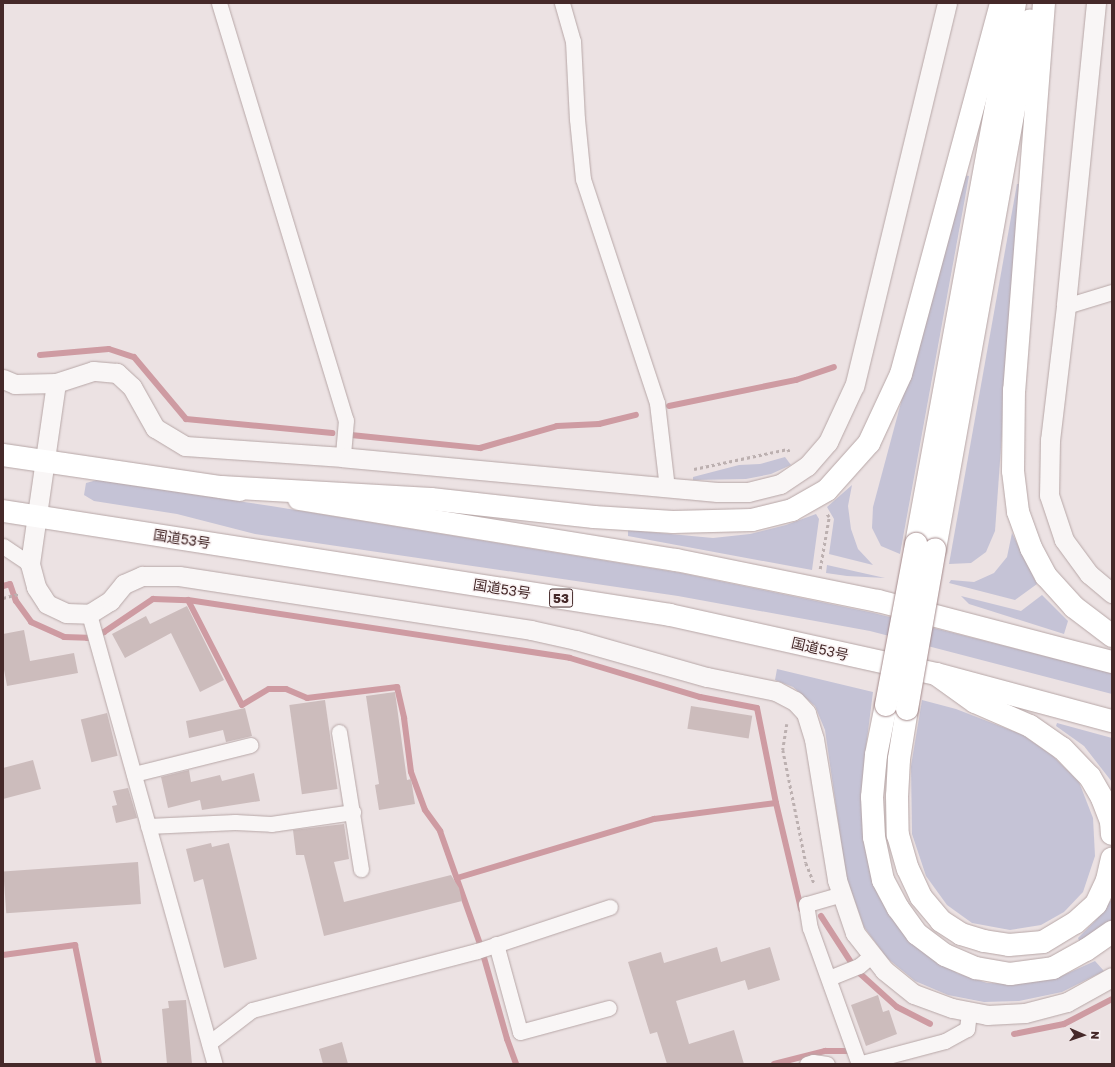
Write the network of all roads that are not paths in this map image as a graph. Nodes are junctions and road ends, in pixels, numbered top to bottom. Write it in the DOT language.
graph roads {
  1 [pos="219,3"];
  2 [pos="562,3"];
  3 [pos="947,3"];
  4 [pos="1001,3"];
  5 [pos="1015,3"];
  6 [pos="1034,3"];
  7 [pos="1044,3"];
  8 [pos="1096,3"];
  9 [pos="1112,292"];
  10 [pos="1066,306"];
  11 [pos="3,379"];
  12 [pos="56,383"];
  13 [pos="3,455"];
  14 [pos="343,457"];
  15 [pos="45,462"];
  16 [pos="221,487"];
  17 [pos="666,488"];
  18 [pos="3,511"];
  19 [pos="36,516"];
  20 [pos="3,546"];
  21 [pos="925,546"];
  22 [pos="30,564"];
  23 [pos="1112,593"];
  24 [pos="93,628"];
  25 [pos="1112,636"];
  26 [pos="1112,662"];
  27 [pos="936,674"];
  28 [pos="1112,721"];
  29 [pos="340,732"];
  30 [pos="250,745"];
  31 [pos="134,774"];
  32 [pos="353,812"];
  33 [pos="148,826"];
  34 [pos="1112,834"];
  35 [pos="1112,859"];
  36 [pos="361,869"];
  37 [pos="842,894"];
  38 [pos="610,907"];
  39 [pos="1112,932"];
  40 [pos="486,948"];
  41 [pos="872,955"];
  42 [pos="1112,977"];
  43 [pos="829,978"];
  44 [pos="609,1008"];
  45 [pos="970,1012"];
  46 [pos="209,1043"];
  47 [pos="213,1063"];
  48 [pos="807,1064"];
  49 [pos="827,1064"];
  50 [pos="859,1064"];
  1 -- 14 [label="street"];
  2 -- 17 [label="street"];
  3 -- 17 [label="street"];
  4 -- 16 [label="highway"];
  5 -- 21 [label="highway"];
  6 -- 21 [label="highway"];
  7 -- 25 [label="highway"];
  8 -- 10 [label="street"];
  9 -- 10 [label="street"];
  10 -- 23 [label="street"];
  11 -- 12 [label="street"];
  12 -- 14 [label="street"];
  12 -- 15 [label="street"];
  13 -- 15 [label="highway"];
  14 -- 17 [label="street"];
  15 -- 16 [label="highway"];
  15 -- 19 [label="street"];
  16 -- 26 [label="highway"];
  18 -- 19 [label="highway, 国道53号 / 53"];
  19 -- 22 [label="street"];
  19 -- 27 [label="highway, 国道53号 / 53"];
  20 -- 22 [label="street"];
  21 -- 35 [label="highway, bridge"];
  21 -- 39 [label="highway, bridge"];
  22 -- 24 [label="street"];
  24 -- 31 [label="street"];
  24 -- 37 [label="street"];
  27 -- 28 [label="highway, 国道53号 / 53"];
  27 -- 34 [label="highway"];
  29 -- 32 [label="street"];
  30 -- 31 [label="street"];
  31 -- 33 [label="street"];
  32 -- 33 [label="street"];
  32 -- 36 [label="street"];
  33 -- 46 [label="street"];
  37 -- 41 [label="street"];
  37 -- 43 [label="street"];
  38 -- 40 [label="street"];
  40 -- 44 [label="street"];
  40 -- 46 [label="street"];
  41 -- 43 [label="street"];
  41 -- 45 [label="street"];
  42 -- 45 [label="street"];
  43 -- 50 [label="street"];
  45 -- 50 [label="street"];
  46 -- 47 [label="street"];
  48 -- 49 [label="street"];
}
